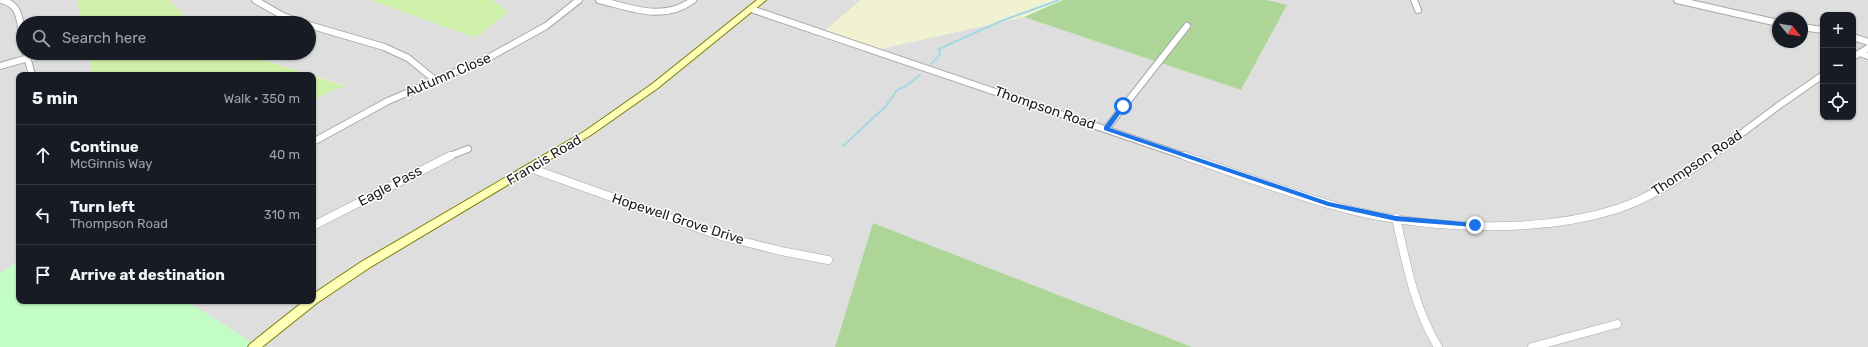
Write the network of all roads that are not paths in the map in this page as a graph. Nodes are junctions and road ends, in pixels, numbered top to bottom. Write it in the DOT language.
graph roads {
  1 [pos="2,0"];
  2 [pos="255,0"];
  3 [pos="578,0"];
  4 [pos="599,0"];
  5 [pos="693,0"];
  6 [pos="762,0"];
  7 [pos="1414,0"];
  8 [pos="1677,0"];
  9 [pos="752,9"];
  10 [pos="1418,10"];
  11 [pos="19,16"];
  12 [pos="283,16"];
  13 [pos="1772,22"];
  14 [pos="1187,26"];
  15 [pos="316,27"];
  16 [pos="1808,28"];
  17 [pos="1820,30"];
  18 [pos="1856,38"];
  19 [pos="1868,42"];
  20 [pos="1868,48"];
  21 [pos="1860,53"];
  22 [pos="1856,55"];
  23 [pos="1868,56"];
  24 [pos="16,60"];
  25 [pos="28,60"];
  26 [pos="0,66"];
  27 [pos="31,72"];
  28 [pos="1820,77"];
  29 [pos="435,80"];
  30 [pos="1106,129"];
  31 [pos="316,140"];
  32 [pos="468,149"];
  33 [pos="530,168"];
  34 [pos="1396,218"];
  35 [pos="316,224"];
  36 [pos="828,260"];
  37 [pos="316,298"];
  38 [pos="308,304"];
  39 [pos="1617,324"];
  40 [pos="254,347"];
  41 [pos="1438,347"];
  42 [pos="1532,347"];
  1 -- 11 [label="street"];
  2 -- 12 [label="street"];
  3 -- 29 [label="street, Autumn Close"];
  4 -- 5 [label="street"];
  6 -- 9 [label="street, Francis Road"];
  7 -- 10 [label="street"];
  8 -- 13 [label="street"];
  9 -- 30 [label="street, Thompson Road"];
  9 -- 33 [label="street, Francis Road"];
  14 -- 30 [label="street"];
  15 -- 29 [label="street"];
  16 -- 17 [label="street"];
  18 -- 19 [label="street"];
  20 -- 21 [label="street"];
  21 -- 22 [label="street"];
  21 -- 23 [label="street"];
  24 -- 26 [label="street"];
  25 -- 27 [label="street"];
  28 -- 34 [label="street, Thompson Road"];
  29 -- 31 [label="street, Autumn Close"];
  30 -- 34 [label="street, Thompson Road"];
  32 -- 35 [label="street, Eagle Pass"];
  33 -- 36 [label="street, Hopewell Grove Drive"];
  33 -- 37 [label="street, Francis Road"];
  34 -- 41 [label="street"];
  38 -- 40 [label="street, Francis Road"];
  39 -- 42 [label="street"];
}
